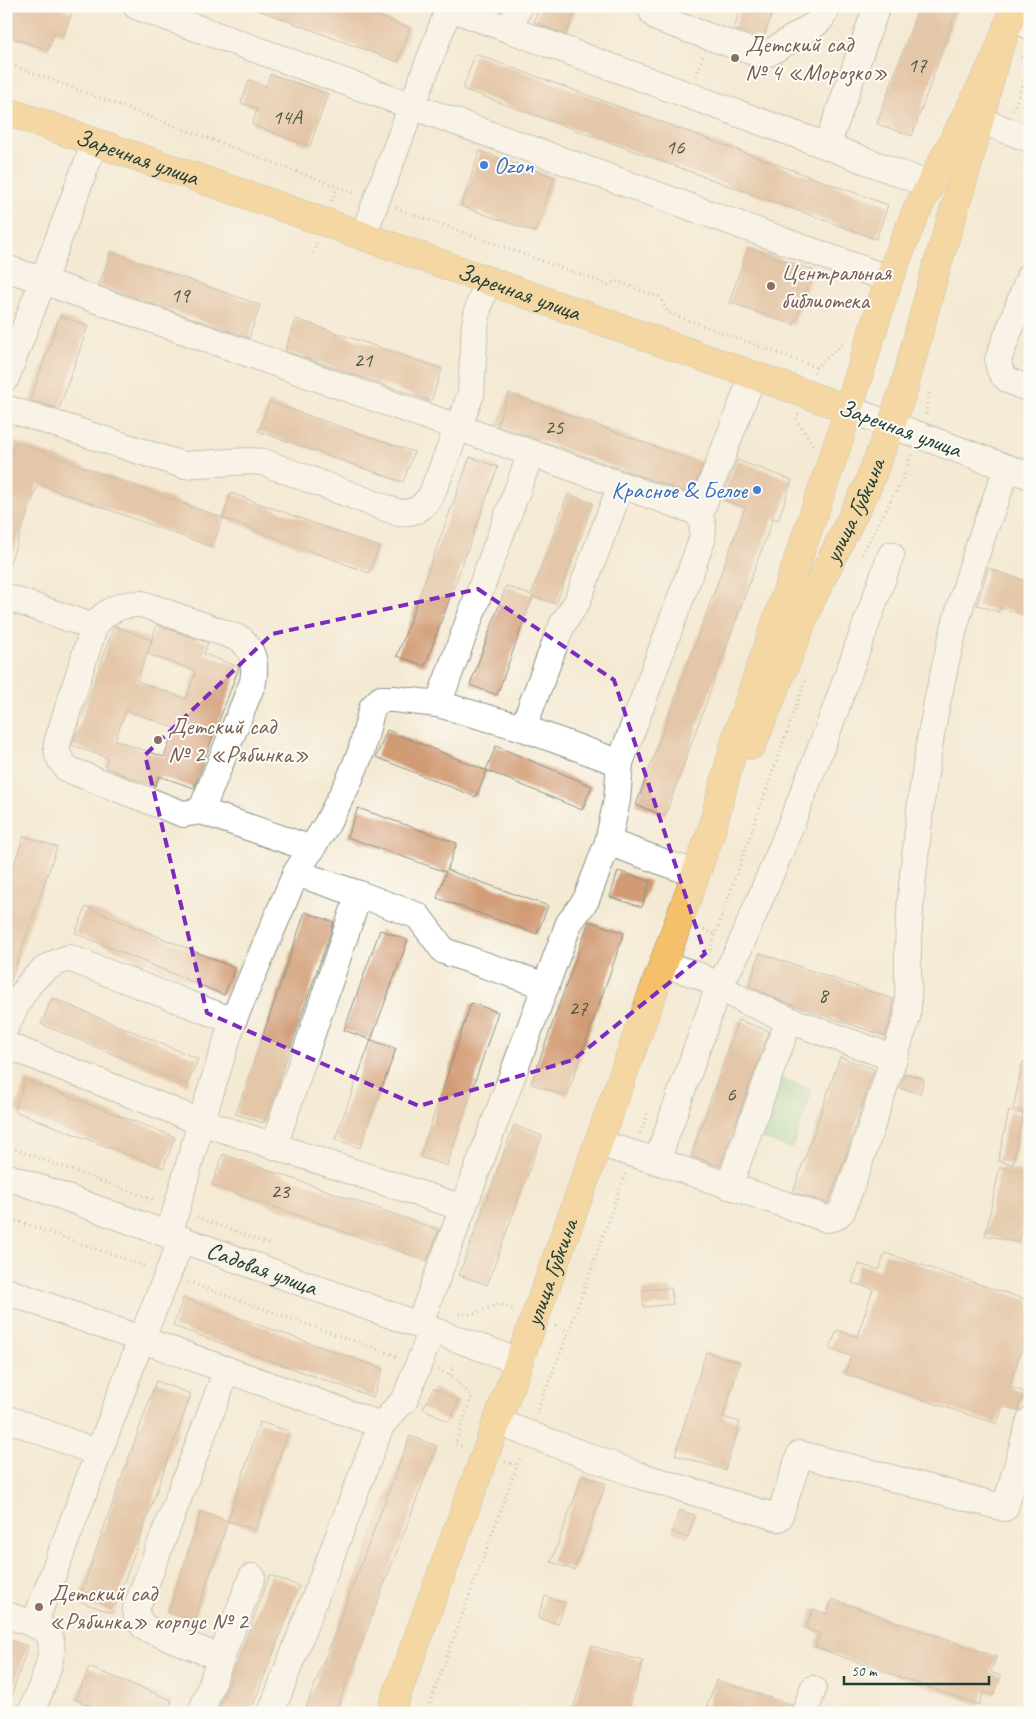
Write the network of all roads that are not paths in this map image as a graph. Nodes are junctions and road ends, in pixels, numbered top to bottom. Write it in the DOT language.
graph roads {
  1 [pos="136,6"];
  2 [pos="650,6"];
  3 [pos="828,6"];
  4 [pos="877,6"];
  5 [pos="447,7"];
  6 [pos="1018,17"];
  7 [pos="515,18"];
  8 [pos="995,60"];
  9 [pos="412,106"];
  10 [pos="6,111"];
  11 [pos="980,120"];
  12 [pos="1030,139"];
  13 [pos="95,142"];
  14 [pos="827,146"];
  15 [pos="930,185"];
  16 [pos="363,236"];
  17 [pos="6,268"];
  18 [pos="1030,275"];
  19 [pos="889,279"];
  20 [pos="43,281"];
  21 [pos="488,281"];
  22 [pos="753,375"];
  23 [pos="6,378"];
  24 [pos="1030,389"];
  25 [pos="6,408"];
  26 [pos="848,410"];
  27 [pos="891,425"];
  28 [pos="459,426"];
  29 [pos="531,453"];
  30 [pos="1019,472"];
  31 [pos="621,485"];
  32 [pos="700,513"];
  33 [pos="892,555"];
  34 [pos="6,597"];
  35 [pos="94,627"];
  36 [pos="438,704"];
  37 [pos="523,728"];
  38 [pos="620,763"];
  39 [pos="201,811"];
  40 [pos="711,832"];
  41 [pos="608,842"];
  42 [pos="312,848"];
  43 [pos="296,873"];
  44 [pos="696,874"];
  45 [pos="359,894"];
  46 [pos="663,964"];
  47 [pos="709,981"];
  48 [pos="546,986"];
  49 [pos="789,1020"];
  50 [pos="233,1021"];
  51 [pos="6,1026"];
  52 [pos="6,1045"];
  53 [pos="894,1058"];
  54 [pos="201,1122"];
  55 [pos="598,1143"];
  56 [pos="274,1146"];
  57 [pos="657,1161"];
  58 [pos="6,1176"];
  59 [pos="729,1186"];
  60 [pos="462,1208"];
  61 [pos="175,1237"];
  62 [pos="6,1290"];
  63 [pos="426,1320"];
  64 [pos="141,1340"];
  65 [pos="518,1362"];
  66 [pos="227,1370"];
  67 [pos="6,1418"];
  68 [pos="1030,1420"];
  69 [pos="497,1422"];
  70 [pos="381,1425"];
  71 [pos="98,1453"];
  72 [pos="252,1577"];
  73 [pos="6,1616"];
  74 [pos="34,1625"];
  75 [pos="221,1658"];
  76 [pos="31,1713"];
  77 [pos="201,1713"];
  78 [pos="271,1713"];
  79 [pos="390,1713"];
  1 -- 9 [label="street"];
  2 -- 3 [label="street"];
  4 -- 14 [label="street"];
  5 -- 7 [label="street"];
  5 -- 9 [label="street"];
  6 -- 8 [label="main road, улица Губкина"];
  7 -- 14 [label="street"];
  8 -- 11 [label="main road, улица Губкина"];
  8 -- 15 [label="main road, улица Губкина"];
  9 -- 16 [label="street"];
  9 -- 19 [label="street"];
  10 -- 13 [label="main road, Заречная улица"];
  11 -- 12 [label="street"];
  11 -- 27 [label="main road, улица Губкина"];
  13 -- 16 [label="main road, Заречная улица"];
  13 -- 20 [label="street"];
  14 -- 15 [label="street"];
  15 -- 19 [label="main road, улица Губкина"];
  16 -- 21 [label="main road, Заречная улица"];
  17 -- 20 [label="street"];
  18 -- 24 [label="street"];
  19 -- 26 [label="main road, улица Губкина"];
  20 -- 23 [label="street"];
  20 -- 28 [label="street"];
  21 -- 22 [label="main road, Заречная улица"];
  21 -- 28 [label="street"];
  22 -- 26 [label="main road, Заречная улица"];
  22 -- 32 [label="street"];
  25 -- 28 [label="street"];
  26 -- 27 [label="street, Заречная улица"];
  26 -- 40 [label="main road, улица Губкина"];
  27 -- 30 [label="street, Заречная улица"];
  27 -- 40 [label="main road, улица Губкина"];
  28 -- 29 [label="street"];
  29 -- 31 [label="street"];
  29 -- 36 [label="street"];
  30 -- 53 [label="street"];
  31 -- 32 [label="street"];
  31 -- 37 [label="street"];
  32 -- 38 [label="street"];
  33 -- 47 [label="street"];
  34 -- 35 [label="street"];
  35 -- 39 [label="street"];
  35 -- 39 [label="street"];
  36 -- 37 [label="street"];
  36 -- 42 [label="street"];
  37 -- 38 [label="street"];
  38 -- 41 [label="street"];
  39 -- 42 [label="street"];
  40 -- 44 [label="main road, улица Губкина"];
  41 -- 44 [label="street"];
  41 -- 48 [label="street"];
  42 -- 43 [label="street"];
  43 -- 45 [label="street"];
  43 -- 50 [label="street"];
  44 -- 46 [label="main road, улица Губкина"];
  45 -- 48 [label="street"];
  45 -- 56 [label="street"];
  46 -- 47 [label="street"];
  46 -- 55 [label="main road, улица Губкина"];
  47 -- 49 [label="street"];
  47 -- 57 [label="street"];
  48 -- 60 [label="street"];
  49 -- 53 [label="street"];
  49 -- 59 [label="street"];
  50 -- 51 [label="street"];
  50 -- 54 [label="street"];
  52 -- 54 [label="street"];
  53 -- 59 [label="street"];
  54 -- 56 [label="street"];
  54 -- 61 [label="street"];
  55 -- 57 [label="street"];
  55 -- 65 [label="main road, улица Губкина"];
  56 -- 60 [label="street"];
  57 -- 59 [label="street"];
  58 -- 61 [label="street, Садовая улица"];
  60 -- 63 [label="street"];
  61 -- 63 [label="street, Садовая улица"];
  61 -- 64 [label="street"];
  62 -- 64 [label="street"];
  63 -- 65 [label="street, Садовая улица"];
  63 -- 70 [label="street"];
  64 -- 66 [label="street"];
  64 -- 71 [label="street"];
  65 -- 69 [label="main road, улица Губкина"];
  66 -- 70 [label="street"];
  66 -- 75 [label="street"];
  67 -- 71 [label="street"];
  68 -- 69 [label="street"];
  69 -- 79 [label="main road, улица Губкина"];
  70 -- 78 [label="street"];
  71 -- 74 [label="street"];
  72 -- 75 [label="street"];
  73 -- 74 [label="street"];
  74 -- 76 [label="street"];
  75 -- 77 [label="street"];
}
